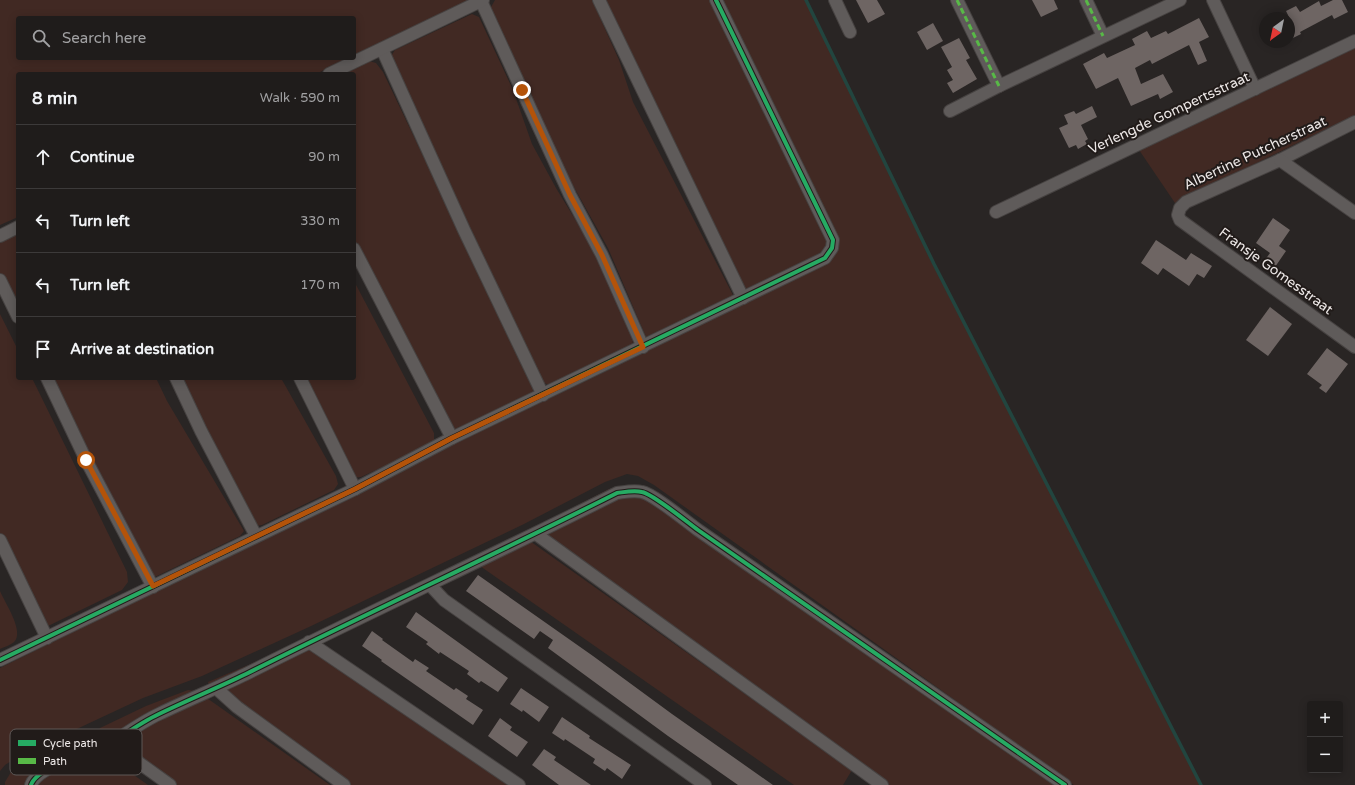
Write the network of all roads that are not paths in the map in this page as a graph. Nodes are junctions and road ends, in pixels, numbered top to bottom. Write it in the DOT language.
graph roads {
  1 [pos="482,0"];
  2 [pos="599,0"];
  3 [pos="716,0"];
  4 [pos="835,0"];
  5 [pos="957,0"];
  6 [pos="1086,0"];
  7 [pos="1180,0"];
  8 [pos="1213,0"];
  9 [pos="850,32"];
  10 [pos="1103,36"];
  11 [pos="1355,41"];
  12 [pos="382,49"];
  13 [pos="333,72"];
  14 [pos="999,86"];
  15 [pos="1255,89"];
  16 [pos="950,112"];
  17 [pos="1355,122"];
  18 [pos="1280,160"];
  19 [pos="996,212"];
  20 [pos="1355,213"];
  21 [pos="1180,220"];
  22 [pos="16,228"];
  23 [pos="0,236"];
  24 [pos="356,253"];
  25 [pos="0,280"];
  26 [pos="743,298"];
  27 [pos="16,313"];
  28 [pos="643,347"];
  29 [pos="1355,347"];
  30 [pos="48,380"];
  31 [pos="177,380"];
  32 [pos="301,380"];
  33 [pos="543,395"];
  34 [pos="452,438"];
  35 [pos="355,489"];
  36 [pos="536,534"];
  37 [pos="256,536"];
  38 [pos="0,540"];
  39 [pos="430,585"];
  40 [pos="153,586"];
  41 [pos="47,638"];
  42 [pos="310,642"];
  43 [pos="0,660"];
  44 [pos="217,689"];
  45 [pos="134,729"];
  46 [pos="142,765"];
  47 [pos="38,775"];
  48 [pos="31,785"];
  49 [pos="170,785"];
  50 [pos="344,785"];
  51 [pos="519,785"];
  52 [pos="705,785"];
  53 [pos="882,785"];
  54 [pos="1065,785"];
  1 -- 12 [label="street"];
  1 -- 28 [label="street"];
  2 -- 26 [label="street"];
  3 -- 26 [label="street"];
  4 -- 9 [label="street"];
  5 -- 14 [label="street"];
  6 -- 10 [label="street"];
  7 -- 10 [label="street"];
  8 -- 15 [label="street"];
  10 -- 14 [label="street"];
  11 -- 15 [label="street, Verlengde Gompertsstraat"];
  12 -- 13 [label="street"];
  12 -- 33 [label="street"];
  14 -- 16 [label="street"];
  15 -- 19 [label="street, Verlengde Gompertsstraat"];
  17 -- 18 [label="street, Albertine Putcherstraat"];
  18 -- 20 [label="street"];
  18 -- 21 [label="street, Albertine Putcherstraat"];
  21 -- 29 [label="street, Fransje Gomesstraat"];
  22 -- 23 [label="street"];
  24 -- 34 [label="street"];
  25 -- 27 [label="street"];
  26 -- 28 [label="street"];
  28 -- 33 [label="street"];
  30 -- 40 [label="street"];
  31 -- 37 [label="street"];
  32 -- 35 [label="street"];
  33 -- 34 [label="street"];
  34 -- 35 [label="street"];
  35 -- 37 [label="street"];
  36 -- 39 [label="street"];
  36 -- 53 [label="street"];
  36 -- 54 [label="street"];
  37 -- 40 [label="street"];
  38 -- 41 [label="street"];
  39 -- 42 [label="street"];
  39 -- 52 [label="street"];
  40 -- 41 [label="street"];
  41 -- 43 [label="street"];
  42 -- 44 [label="street"];
  42 -- 51 [label="street"];
  44 -- 45 [label="street"];
  44 -- 50 [label="street"];
  46 -- 49 [label="street"];
  47 -- 48 [label="street"];
}
